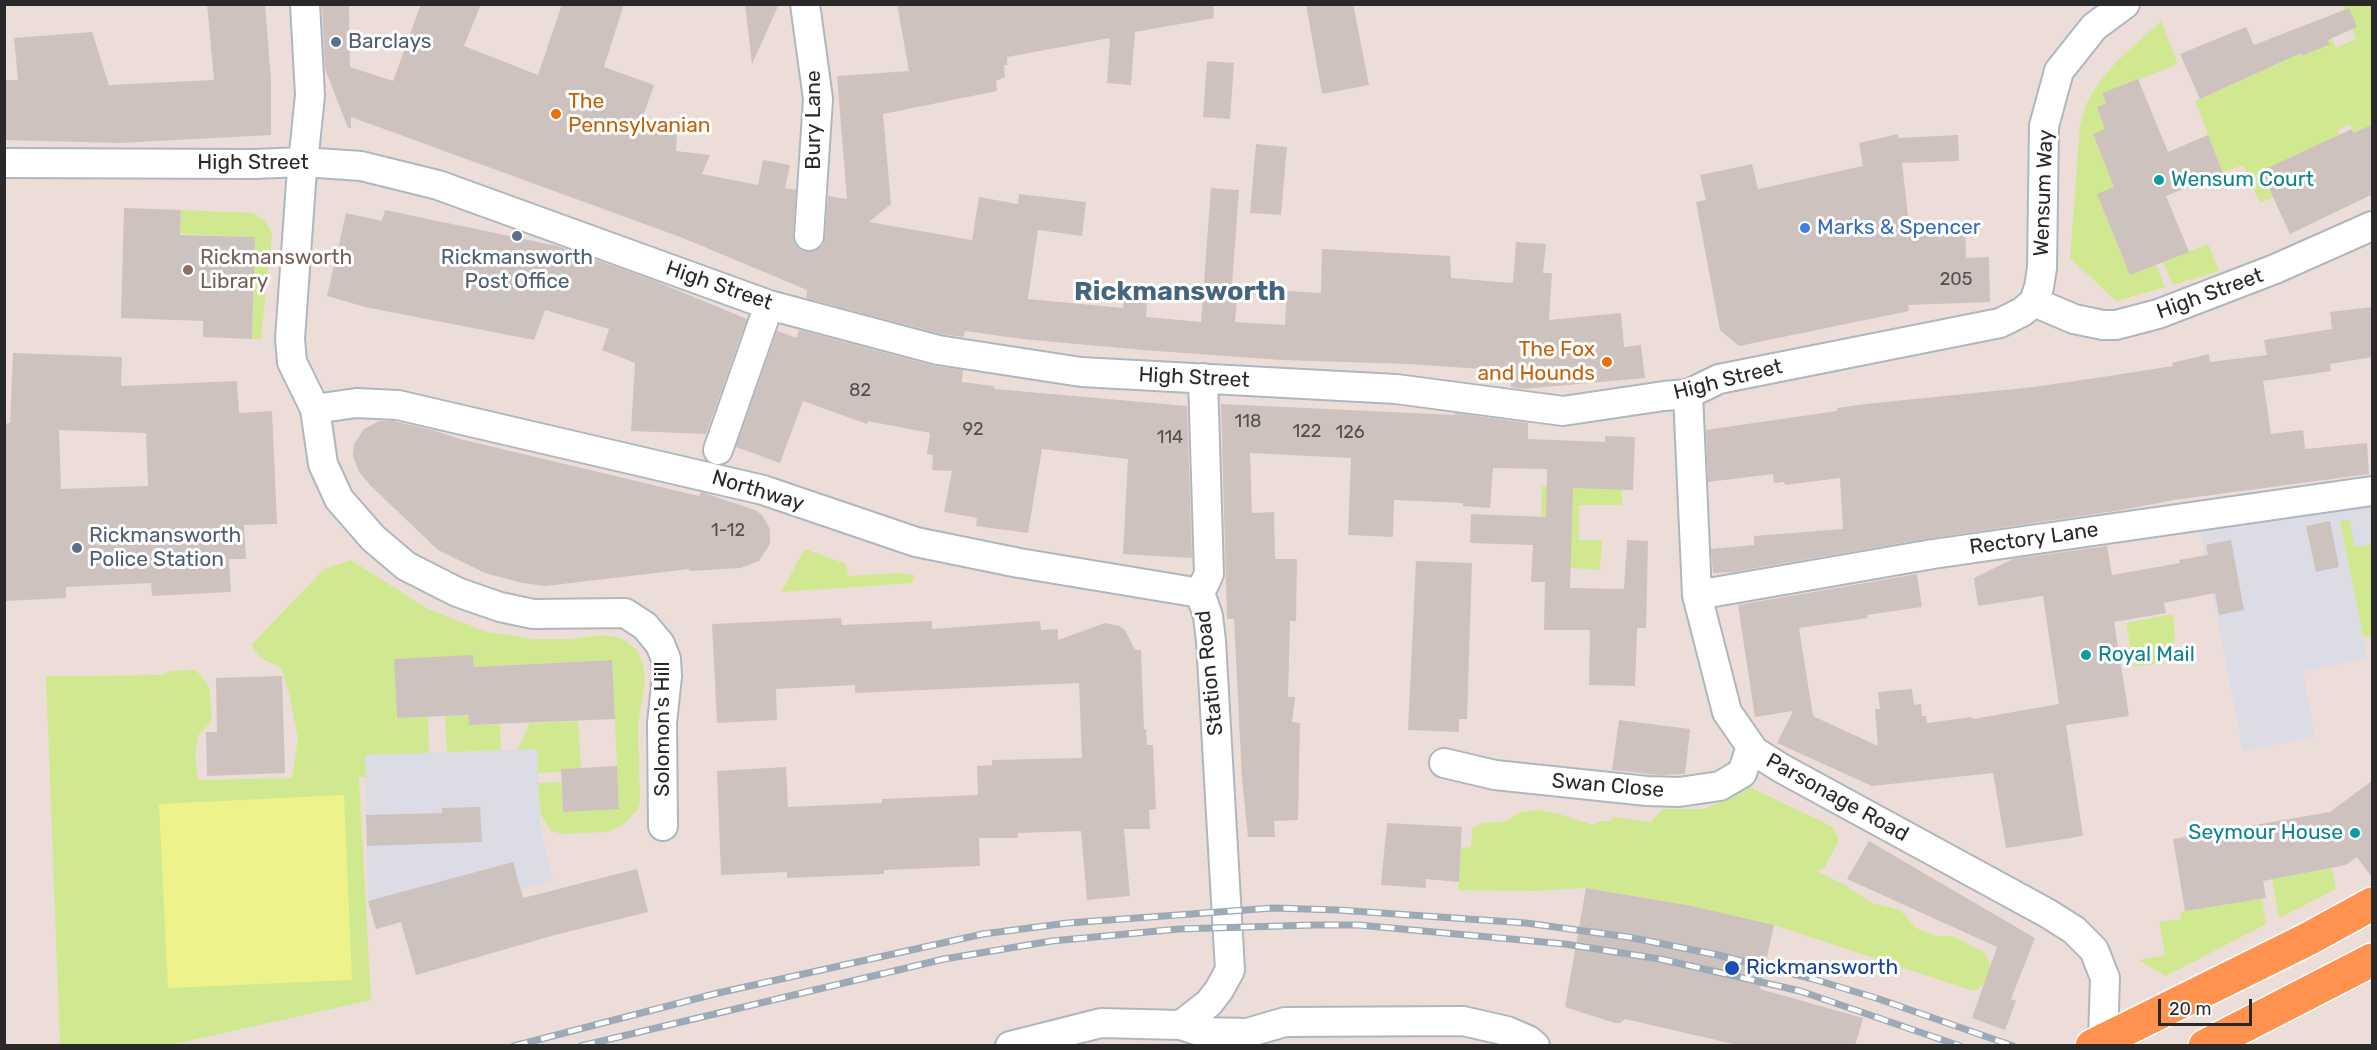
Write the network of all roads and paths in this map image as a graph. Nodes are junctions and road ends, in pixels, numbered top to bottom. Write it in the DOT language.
graph roads {
  1 [pos="305,4"];
  2 [pos="805,4"];
  3 [pos="2114,7"];
  4 [pos="303,162"];
  5 [pos="4,163"];
  6 [pos="2373,226"];
  7 [pos="809,236"];
  8 [pos="2034,302"];
  9 [pos="769,305"];
  10 [pos="1203,378"];
  11 [pos="1688,394"];
  12 [pos="315,409"];
  13 [pos="718,450"];
  14 [pos="2373,491"];
  15 [pos="1200,593"];
  16 [pos="1697,595"];
  17 [pos="1751,747"];
  18 [pos="1444,763"];
  19 [pos="663,826"];
  20 [pos="2373,904"];
  21 [pos="2373,960"];
  22 [pos="1181,1025"];
  23 [pos="2098,1043"];
  24 [pos="1010,1046"];
  25 [pos="1535,1046"];
  26 [pos="2205,1046"];
  1 -- 4 [label="street"];
  2 -- 7 [label="street, Bury Lane"];
  3 -- 8 [label="street, Wensum Way"];
  4 -- 5 [label="street, High Street"];
  4 -- 9 [label="street, High Street"];
  4 -- 12 [label="street"];
  6 -- 8 [label="street, High Street"];
  8 -- 11 [label="street, High Street"];
  9 -- 10 [label="street, High Street"];
  9 -- 13 [label="street"];
  10 -- 11 [label="street, High Street"];
  10 -- 15 [label="street, Station Road"];
  11 -- 16 [label="street, Parsonage Road"];
  12 -- 15 [label="street, Northway"];
  12 -- 19 [label="street, Solomon's Hill"];
  14 -- 16 [label="street, Rectory Lane"];
  15 -- 22 [label="street, Station Road"];
  16 -- 17 [label="street, Parsonage Road"];
  17 -- 18 [label="street, Swan Close"];
  17 -- 23 [label="street, Parsonage Road"];
  20 -- 23 [label="main road"];
  21 -- 26 [label="main road"];
  22 -- 24 [label="street"];
  22 -- 25 [label="street"];
}
